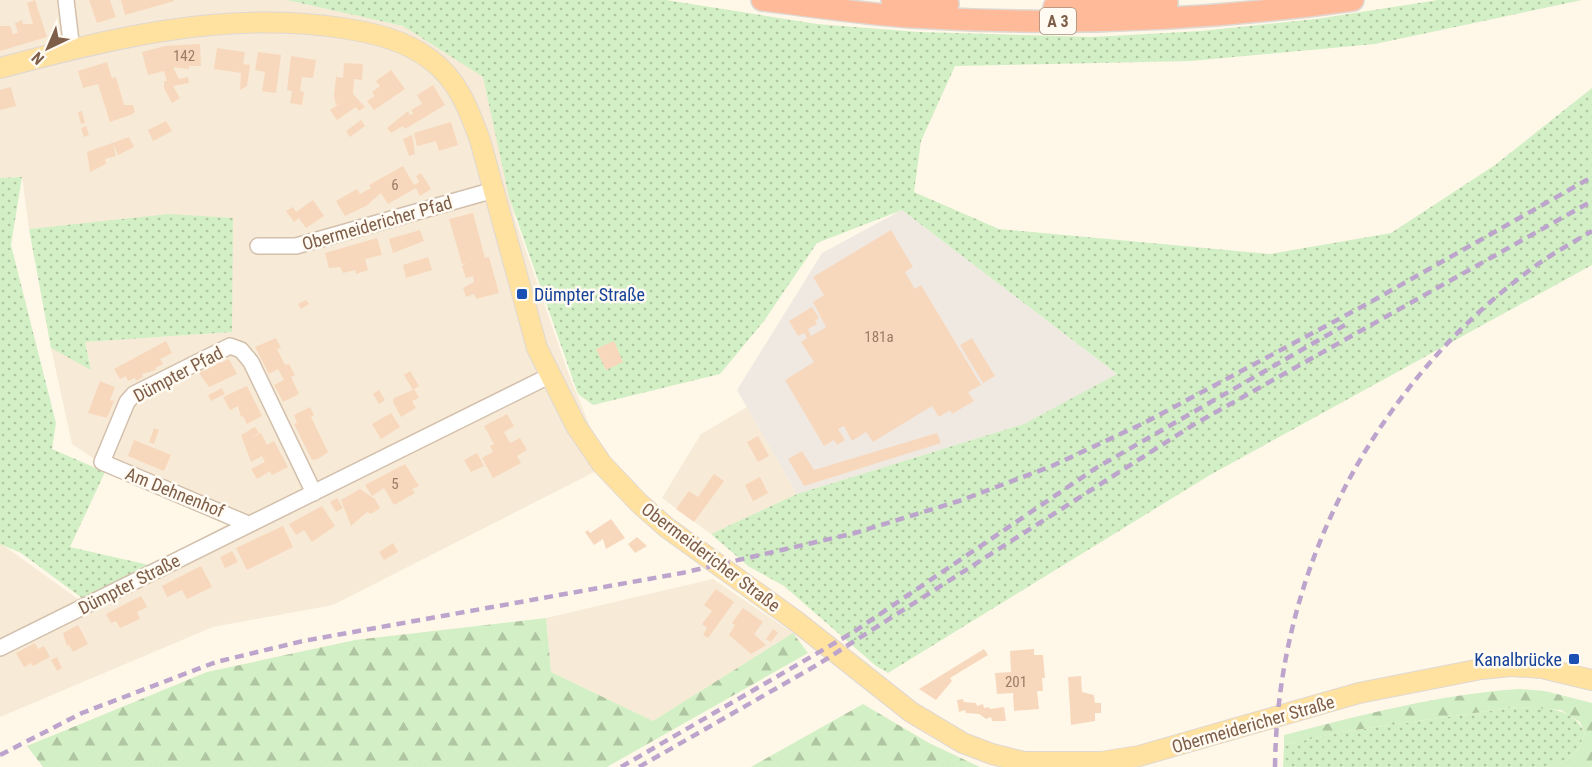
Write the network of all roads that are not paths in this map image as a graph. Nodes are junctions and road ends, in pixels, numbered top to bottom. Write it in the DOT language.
graph roads {
  1 [pos="66,0"];
  2 [pos="762,0"];
  3 [pos="892,0"];
  4 [pos="1224,0"];
  5 [pos="1353,0"];
  6 [pos="72,50"];
  7 [pos="0,68"];
  8 [pos="494,190"];
  9 [pos="258,246"];
  10 [pos="549,376"];
  11 [pos="102,462"];
  12 [pos="314,493"];
  13 [pos="248,524"];
  14 [pos="0,648"];
  15 [pos="1592,680"];
  1 -- 6 [label="street"];
  2 -- 5 [label="highway, A 3"];
  3 -- 4 [label="highway, A 3"];
  6 -- 7 [label="main road, Obermeidericher Straße"];
  6 -- 8 [label="main road, Obermeidericher Straße"];
  8 -- 9 [label="street, Obermeidericher Pfad"];
  8 -- 10 [label="main road, Obermeidericher Straße"];
  10 -- 12 [label="street, Dümpter Straße"];
  10 -- 15 [label="main road, Obermeidericher Straße"];
  11 -- 12 [label="street, Dümpter Pfad"];
  11 -- 13 [label="street, Am Dehnenhof"];
  12 -- 13 [label="street, Dümpter Straße"];
  13 -- 14 [label="street, Dümpter Straße"];
}
